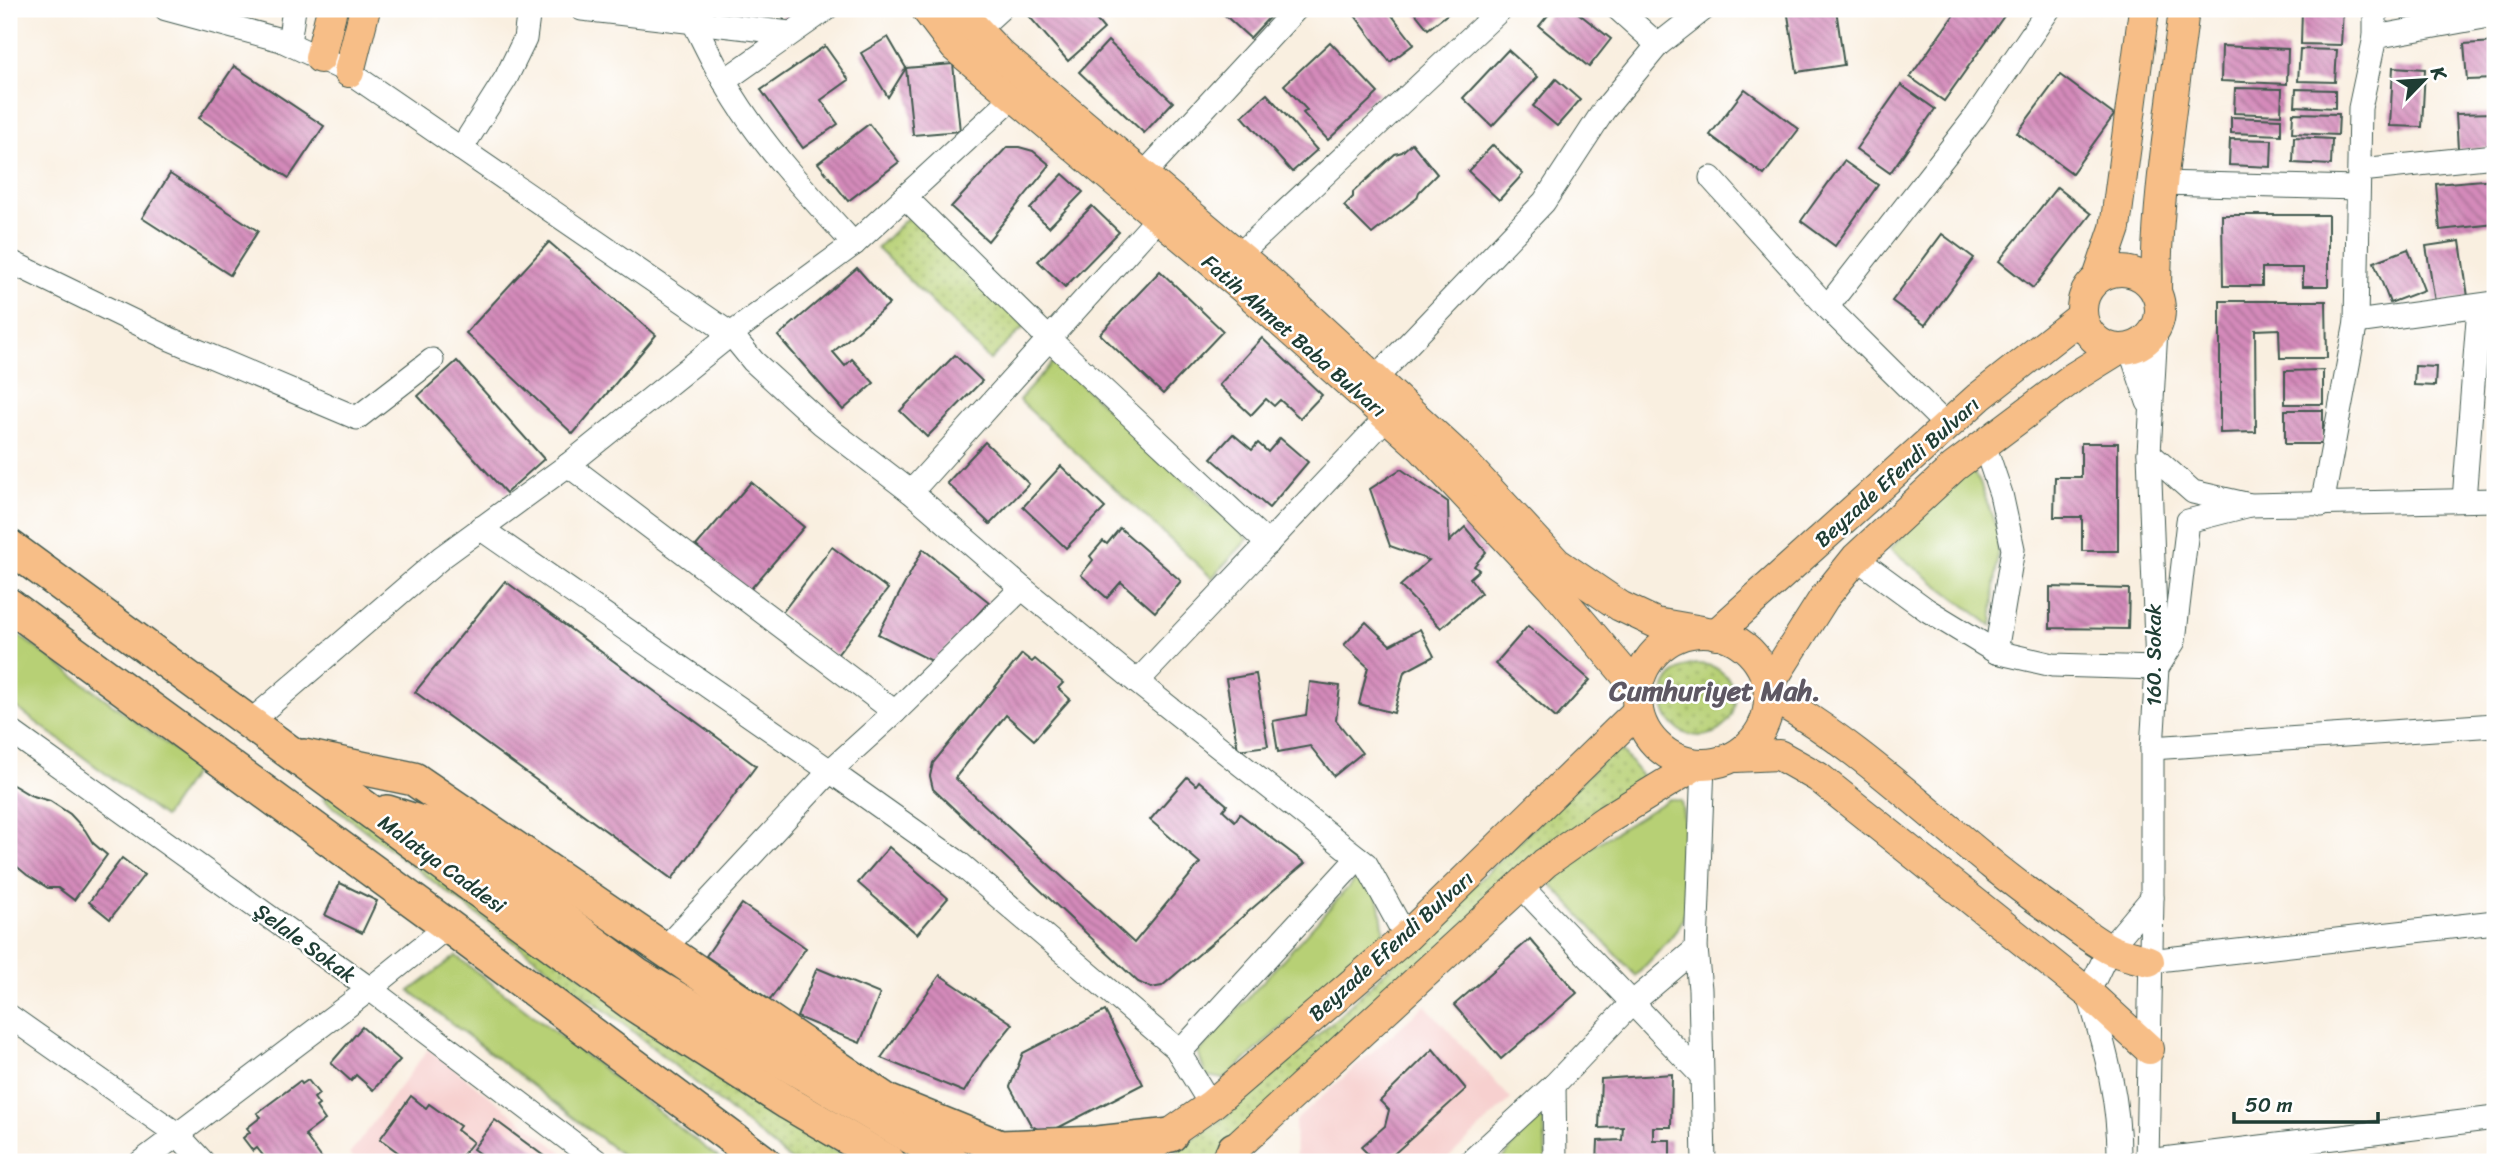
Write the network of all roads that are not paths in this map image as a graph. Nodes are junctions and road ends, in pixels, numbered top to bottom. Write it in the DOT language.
graph roads {
  1 [pos="166,9"];
  2 [pos="294,9"];
  3 [pos="332,9"];
  4 [pos="365,9"];
  5 [pos="529,9"];
  6 [pos="582,9"];
  7 [pos="826,9"];
  8 [pos="926,9"];
  9 [pos="1000,9"];
  10 [pos="1296,9"];
  11 [pos="1502,9"];
  12 [pos="1618,9"];
  13 [pos="1704,9"];
  14 [pos="2049,9"];
  15 [pos="2144,9"];
  16 [pos="2184,9"];
  17 [pos="2375,9"];
  18 [pos="2495,15"];
  19 [pos="967,19"];
  20 [pos="695,23"];
  21 [pos="790,33"];
  22 [pos="2375,37"];
  23 [pos="289,43"];
  24 [pos="1658,44"];
  25 [pos="320,58"];
  26 [pos="349,72"];
  27 [pos="724,81"];
  28 [pos="1013,97"];
  29 [pos="461,149"];
  30 [pos="2495,156"];
  31 [pos="1142,176"];
  32 [pos="1711,178"];
  33 [pos="2359,179"];
  34 [pos="2161,183"];
  35 [pos="905,197"];
  36 [pos="1158,218"];
  37 [pos="854,244"];
  38 [pos="1238,256"];
  39 [pos="9,261"];
  40 [pos="2098,278"];
  41 [pos="2156,292"];
  42 [pos="2487,304"];
  43 [pos="1827,307"];
  44 [pos="2082,316"];
  45 [pos="2356,322"];
  46 [pos="2156,329"];
  47 [pos="730,334"];
  48 [pos="1048,338"];
  49 [pos="2124,349"];
  50 [pos="432,360"];
  51 [pos="1376,379"];
  52 [pos="2152,414"];
  53 [pos="1386,418"];
  54 [pos="1947,426"];
  55 [pos="1984,444"];
  56 [pos="2150,453"];
  57 [pos="568,465"];
  58 [pos="911,492"];
  59 [pos="2464,500"];
  60 [pos="2495,500"];
  61 [pos="2250,505"];
  62 [pos="2322,505"];
  63 [pos="480,528"];
  64 [pos="1269,544"];
  65 [pos="9,546"];
  66 [pos="1856,558"];
  67 [pos="1022,587"];
  68 [pos="9,605"];
  69 [pos="1709,632"];
  70 [pos="1996,652"];
  71 [pos="2157,668"];
  72 [pos="1137,682"];
  73 [pos="1769,690"];
  74 [pos="1637,700"];
  75 [pos="895,712"];
  76 [pos="250,722"];
  77 [pos="2495,725"];
  78 [pos="9,730"];
  79 [pos="2151,748"];
  80 [pos="294,754"];
  81 [pos="219,757"];
  82 [pos="1736,757"];
  83 [pos="1700,765"];
  84 [pos="830,771"];
  85 [pos="360,803"];
  86 [pos="1358,858"];
  87 [pos="1521,886"];
  88 [pos="2152,898"];
  89 [pos="2495,922"];
  90 [pos="447,926"];
  91 [pos="1406,937"];
  92 [pos="1696,949"];
  93 [pos="2109,949"];
  94 [pos="663,950"];
  95 [pos="2149,961"];
  96 [pos="370,989"];
  97 [pos="2088,993"];
  98 [pos="1632,1003"];
  99 [pos="9,1016"];
  100 [pos="2148,1049"];
  101 [pos="1179,1054"];
  102 [pos="1701,1075"];
  103 [pos="1554,1085"];
  104 [pos="1211,1105"];
  105 [pos="2495,1118"];
  106 [pos="177,1134"];
  107 [pos="1171,1135"];
  108 [pos="1230,1158"];
  109 [pos="141,1162"];
  110 [pos="203,1162"];
  111 [pos="598,1162"];
  112 [pos="764,1162"];
  113 [pos="889,1162"];
  114 [pos="953,1162"];
  115 [pos="1130,1162"];
  116 [pos="1470,1162"];
  117 [pos="1555,1162"];
  118 [pos="1704,1162"];
  119 [pos="2119,1162"];
  120 [pos="2147,1162"];
  1 -- 23 [label="street"];
  2 -- 23 [label="street"];
  3 -- 25 [label="main road"];
  4 -- 26 [label="main road"];
  5 -- 29 [label="street"];
  6 -- 20 [label="street"];
  7 -- 21 [label="street"];
  8 -- 28 [label="main road, Fatih Ahmet Baba Bulvarı"];
  9 -- 19 [label="street"];
  10 -- 31 [label="street"];
  11 -- 38 [label="street"];
  12 -- 24 [label="street"];
  13 -- 24 [label="street"];
  14 -- 43 [label="street"];
  15 -- 40 [label="main road"];
  16 -- 34 [label="main road"];
  17 -- 22 [label="street"];
  18 -- 22 [label="street"];
  19 -- 31 [label="main road, Fatih Ahmet Baba Bulvarı"];
  20 -- 21 [label="street"];
  20 -- 27 [label="street"];
  21 -- 27 [label="street"];
  22 -- 33 [label="street"];
  23 -- 25 [label="street"];
  24 -- 51 [label="street"];
  25 -- 26 [label="street"];
  26 -- 29 [label="street"];
  27 -- 37 [label="street"];
  28 -- 35 [label="street"];
  28 -- 36 [label="main road, Fatih Ahmet Baba Bulvarı"];
  29 -- 47 [label="street"];
  30 -- 33 [label="street"];
  31 -- 38 [label="main road, Fatih Ahmet Baba Bulvarı"];
  32 -- 43 [label="street"];
  33 -- 34 [label="street"];
  33 -- 45 [label="street"];
  34 -- 41 [label="main road"];
  35 -- 37 [label="street"];
  35 -- 48 [label="street"];
  36 -- 48 [label="street"];
  36 -- 53 [label="main road, Fatih Ahmet Baba Bulvarı"];
  37 -- 47 [label="street"];
  38 -- 51 [label="main road, Fatih Ahmet Baba Bulvarı"];
  39 -- 50 [label="street"];
  40 -- 41 [label="main road"];
  40 -- 44 [label="main road"];
  41 -- 46 [label="main road"];
  42 -- 45 [label="street"];
  42 -- 59 [label="street"];
  43 -- 54 [label="street"];
  44 -- 49 [label="main road"];
  44 -- 54 [label="main road, Beyzade Efendi Bulvarı"];
  45 -- 62 [label="street"];
  46 -- 49 [label="main road"];
  46 -- 52 [label="street, 160. Sokak"];
  47 -- 57 [label="street"];
  47 -- 58 [label="street"];
  48 -- 58 [label="street"];
  48 -- 64 [label="street"];
  49 -- 52 [label="street, 160. Sokak"];
  49 -- 55 [label="main road, Beyzade Efendi Bulvarı"];
  51 -- 69 [label="main road, Fatih Ahmet Baba Bulvarı"];
  52 -- 56 [label="street, 160. Sokak"];
  53 -- 64 [label="street"];
  53 -- 74 [label="main road, Fatih Ahmet Baba Bulvarı"];
  54 -- 69 [label="main road, Beyzade Efendi Bulvarı"];
  55 -- 66 [label="main road, Beyzade Efendi Bulvarı"];
  55 -- 70 [label="street"];
  56 -- 61 [label="street"];
  56 -- 71 [label="street, 160. Sokak"];
  57 -- 63 [label="street"];
  57 -- 75 [label="street"];
  58 -- 67 [label="street"];
  59 -- 60 [label="street"];
  59 -- 62 [label="street"];
  61 -- 62 [label="street"];
  61 -- 71 [label="street"];
  63 -- 76 [label="street"];
  63 -- 84 [label="street"];
  64 -- 72 [label="street"];
  65 -- 76 [label="highway, Malatya Caddesi"];
  66 -- 70 [label="street"];
  66 -- 73 [label="main road, Beyzade Efendi Bulvarı"];
  67 -- 72 [label="street"];
  67 -- 75 [label="street"];
  68 -- 81 [label="highway"];
  69 -- 73 [label="main road"];
  69 -- 74 [label="main road"];
  70 -- 71 [label="street"];
  71 -- 79 [label="street, 160. Sokak"];
  72 -- 86 [label="street"];
  73 -- 82 [label="main road"];
  73 -- 93 [label="main road"];
  74 -- 83 [label="main road"];
  74 -- 91 [label="main road, Beyzade Efendi Bulvarı"];
  75 -- 84 [label="street"];
  76 -- 80 [label="highway, Malatya Caddesi"];
  77 -- 79 [label="street"];
  78 -- 96 [label="street, Şelale Sokak"];
  79 -- 88 [label="street, 160. Sokak"];
  80 -- 85 [label="highway, Malatya Caddesi"];
  80 -- 94 [label="highway"];
  81 -- 85 [label="highway"];
  81 -- 90 [label="highway"];
  82 -- 83 [label="main road"];
  82 -- 97 [label="main road"];
  83 -- 87 [label="main road, Beyzade Efendi Bulvarı"];
  83 -- 92 [label="street"];
  84 -- 94 [label="street"];
  84 -- 101 [label="street"];
  85 -- 113 [label="highway, Malatya Caddesi"];
  85 -- 114 [label="highway"];
  86 -- 91 [label="street"];
  86 -- 101 [label="street"];
  87 -- 98 [label="street"];
  87 -- 108 [label="main road, Beyzade Efendi Bulvarı"];
  88 -- 93 [label="street"];
  88 -- 95 [label="street, 160. Sokak"];
  89 -- 95 [label="street"];
  90 -- 96 [label="street"];
  90 -- 112 [label="highway"];
  91 -- 104 [label="main road, Beyzade Efendi Bulvarı"];
  92 -- 98 [label="street"];
  92 -- 102 [label="street"];
  93 -- 95 [label="main road"];
  93 -- 97 [label="street"];
  94 -- 107 [label="highway"];
  95 -- 100 [label="street, 160. Sokak"];
  96 -- 106 [label="street"];
  96 -- 111 [label="street, Şelale Sokak"];
  97 -- 100 [label="main road"];
  97 -- 119 [label="street"];
  98 -- 102 [label="street"];
  98 -- 103 [label="street"];
  99 -- 106 [label="street"];
  100 -- 120 [label="street, 160. Sokak"];
  101 -- 104 [label="street"];
  102 -- 118 [label="street"];
  103 -- 116 [label="street"];
  103 -- 117 [label="street"];
  104 -- 107 [label="main road, Beyzade Efendi Bulvarı"];
  105 -- 120 [label="street"];
  106 -- 109 [label="street"];
  106 -- 110 [label="street"];
  107 -- 115 [label="main road, Beyzade Efendi Bulvarı"];
}
